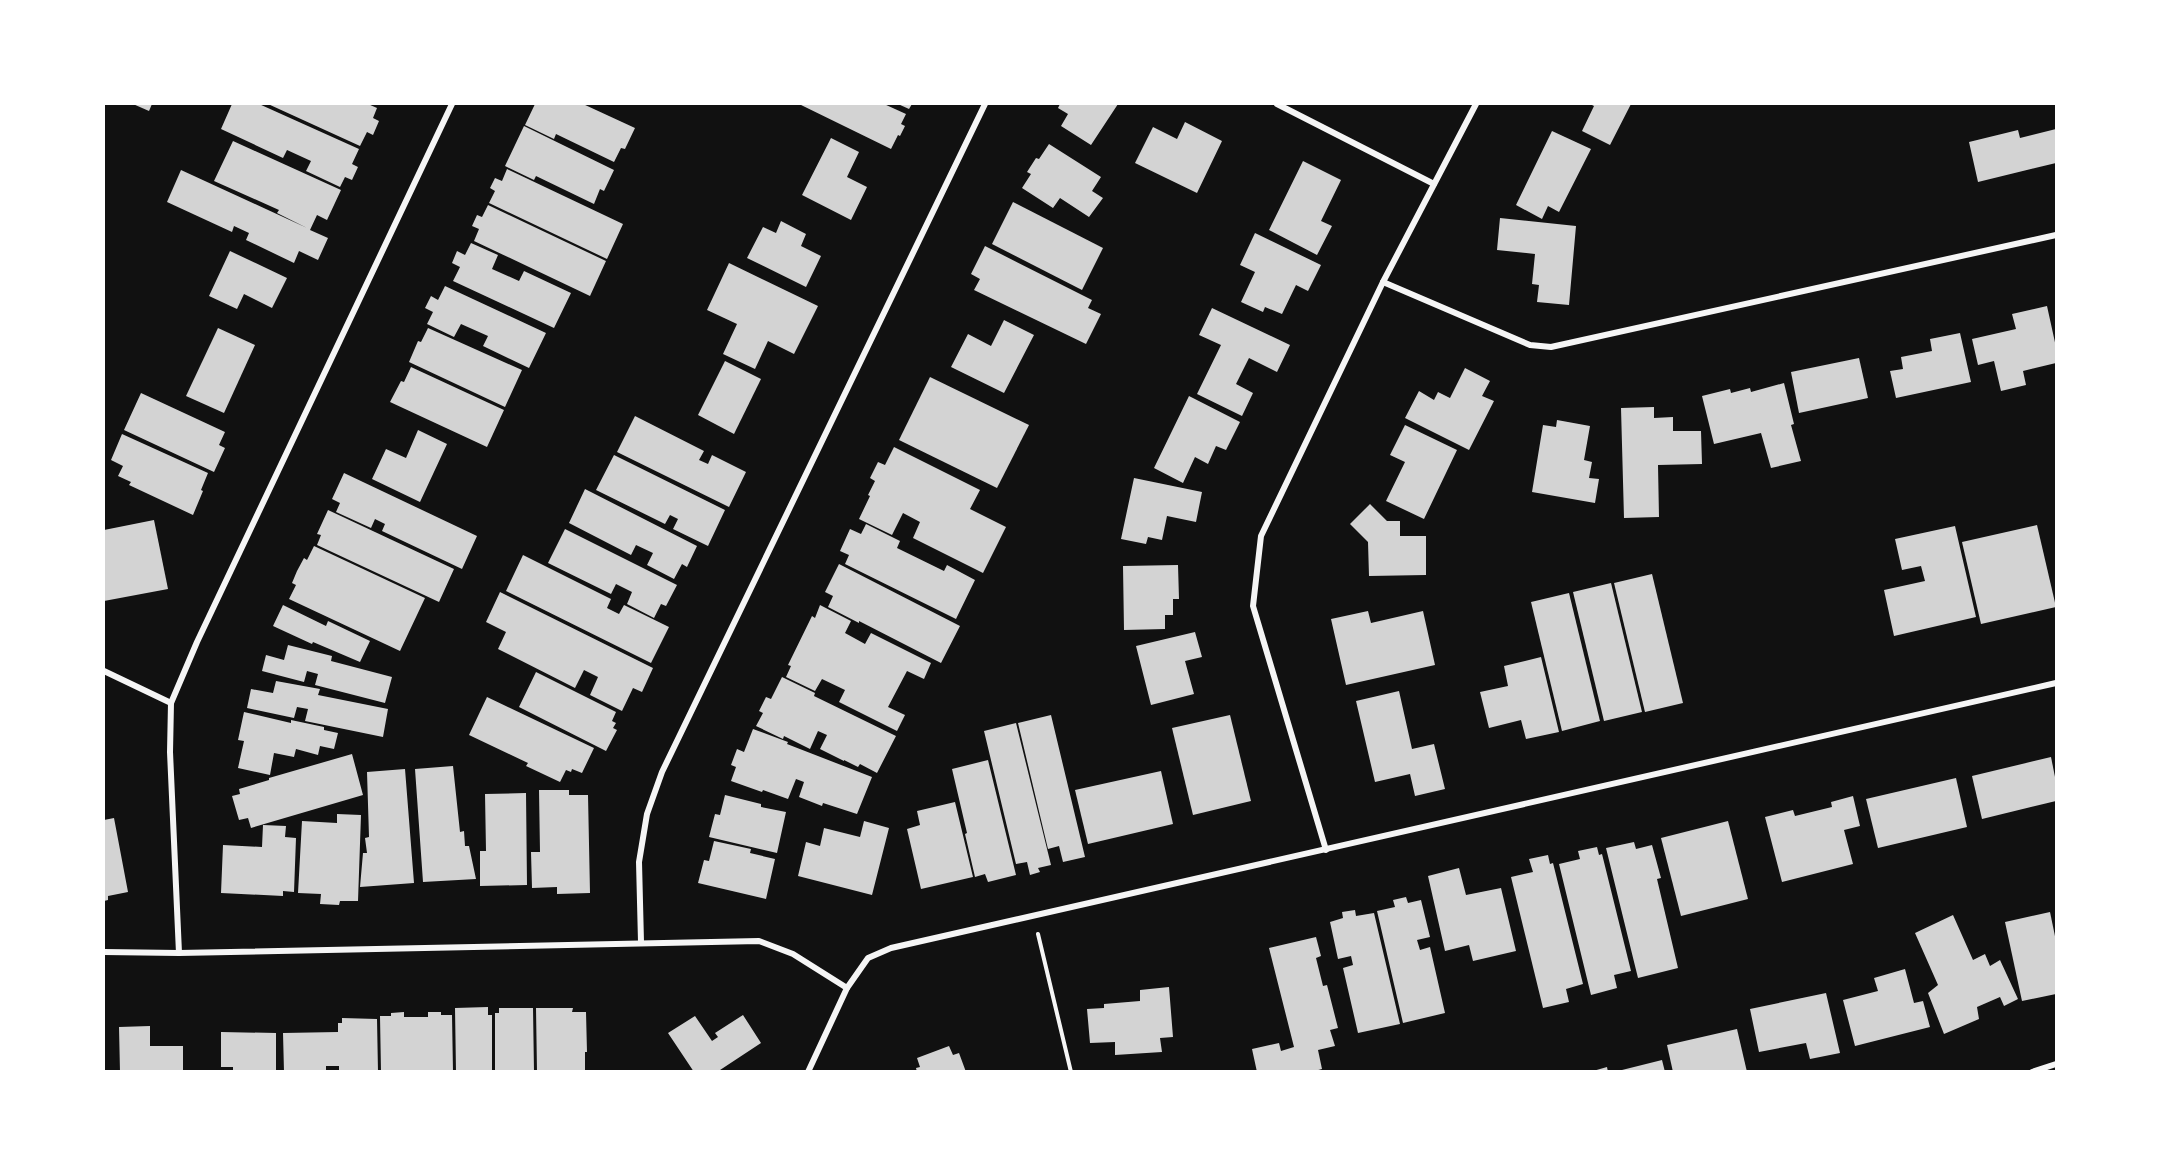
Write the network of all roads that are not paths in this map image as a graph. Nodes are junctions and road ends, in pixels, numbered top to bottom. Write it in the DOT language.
graph roads {
  1 [pos="452,104"];
  2 [pos="985,104"];
  3 [pos="1277,104"];
  4 [pos="1476,104"];
  5 [pos="1434,184"];
  6 [pos="2056,235"];
  7 [pos="1383,282"];
  8 [pos="104,671"];
  9 [pos="2056,683"];
  10 [pos="171,703"];
  11 [pos="1326,850"];
  12 [pos="642,942"];
  13 [pos="104,952"];
  14 [pos="179,953"];
  15 [pos="847,988"];
  16 [pos="2056,1064"];
  17 [pos="808,1071"];
  18 [pos="2032,1071"];
  1 -- 10 [label="street"];
  2 -- 12 [label="street"];
  3 -- 5 [label="street"];
  4 -- 5 [label="street"];
  5 -- 7 [label="street"];
  6 -- 7 [label="street"];
  7 -- 11 [label="street"];
  8 -- 10 [label="street"];
  9 -- 11 [label="street"];
  10 -- 14 [label="street"];
  11 -- 15 [label="street"];
  12 -- 14 [label="street"];
  12 -- 15 [label="street"];
  13 -- 14 [label="street"];
  15 -- 17 [label="street"];
  16 -- 18 [label="street"];
}
